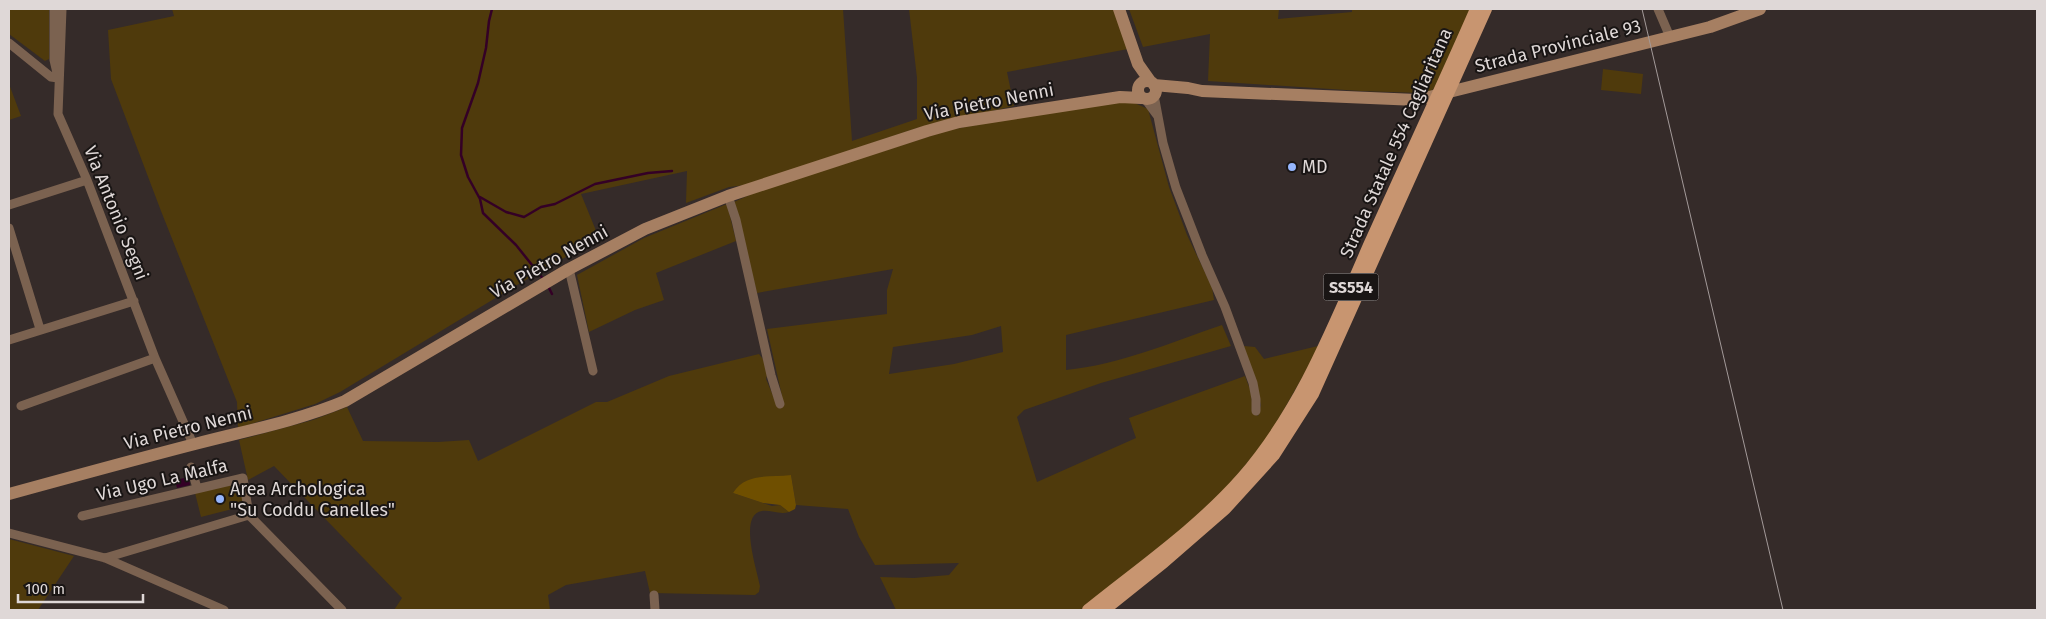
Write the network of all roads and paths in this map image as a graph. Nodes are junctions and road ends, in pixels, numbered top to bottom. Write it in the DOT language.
graph roads {
  1 [pos="54,9"];
  2 [pos="62,9"];
  3 [pos="1119,9"];
  4 [pos="1476,9"];
  5 [pos="1486,9"];
  6 [pos="1658,9"];
  7 [pos="1760,9"];
  8 [pos="1670,37"];
  9 [pos="9,43"];
  10 [pos="58,78"];
  11 [pos="1147,91"];
  12 [pos="1449,91"];
  13 [pos="1437,95"];
  14 [pos="87,180"];
  15 [pos="728,196"];
  16 [pos="9,205"];
  17 [pos="9,228"];
  18 [pos="569,269"];
  19 [pos="134,301"];
  20 [pos="40,329"];
  21 [pos="9,340"];
  22 [pos="155,358"];
  23 [pos="593,371"];
  24 [pos="780,404"];
  25 [pos="20,406"];
  26 [pos="1256,411"];
  27 [pos="193,444"];
  28 [pos="191,467"];
  29 [pos="197,488"];
  30 [pos="9,494"];
  31 [pos="249,515"];
  32 [pos="82,516"];
  33 [pos="9,533"];
  34 [pos="105,558"];
  35 [pos="654,595"];
  36 [pos="224,610"];
  37 [pos="342,610"];
  38 [pos="655,610"];
  39 [pos="1088,610"];
  40 [pos="1104,610"];
  1 -- 10 [label="street, Via Antonio Segni"];
  2 -- 10 [label="street, Via Antonio Segni"];
  3 -- 11 [label="street"];
  4 -- 13 [label="main road, Strada Statale 554 Cagliaritana / SS554"];
  5 -- 12 [label="main road, Strada Statale 554 Cagliaritana / SS554"];
  6 -- 8 [label="street"];
  7 -- 8 [label="street, Strada Provinciale 93"];
  8 -- 12 [label="street, Strada Provinciale 93"];
  9 -- 10 [label="street"];
  10 -- 14 [label="street, Via Antonio Segni"];
  11 -- 13 [label="street"];
  11 -- 15 [label="street, Via Pietro Nenni"];
  11 -- 26 [label="street"];
  12 -- 13 [label="street"];
  12 -- 40 [label="main road, Strada Statale 554 Cagliaritana / SS554"];
  13 -- 39 [label="main road, Strada Statale 554 Cagliaritana / SS554"];
  14 -- 16 [label="street"];
  14 -- 19 [label="street, Via Antonio Segni"];
  15 -- 18 [label="street, Via Pietro Nenni"];
  15 -- 24 [label="street"];
  17 -- 20 [label="street"];
  18 -- 23 [label="street"];
  18 -- 27 [label="street, Via Pietro Nenni"];
  19 -- 20 [label="street"];
  19 -- 22 [label="street, Via Antonio Segni"];
  20 -- 21 [label="street"];
  22 -- 25 [label="street"];
  22 -- 27 [label="street, Via Antonio Segni"];
  27 -- 30 [label="street, Via Pietro Nenni"];
  28 -- 29 [label="street"];
  29 -- 31 [label="street, Via Ugo La Malfa"];
  29 -- 32 [label="street, Via Ugo La Malfa"];
  31 -- 34 [label="street"];
  31 -- 37 [label="street"];
  33 -- 34 [label="street"];
  34 -- 36 [label="street"];
  35 -- 38 [label="street"];
}
